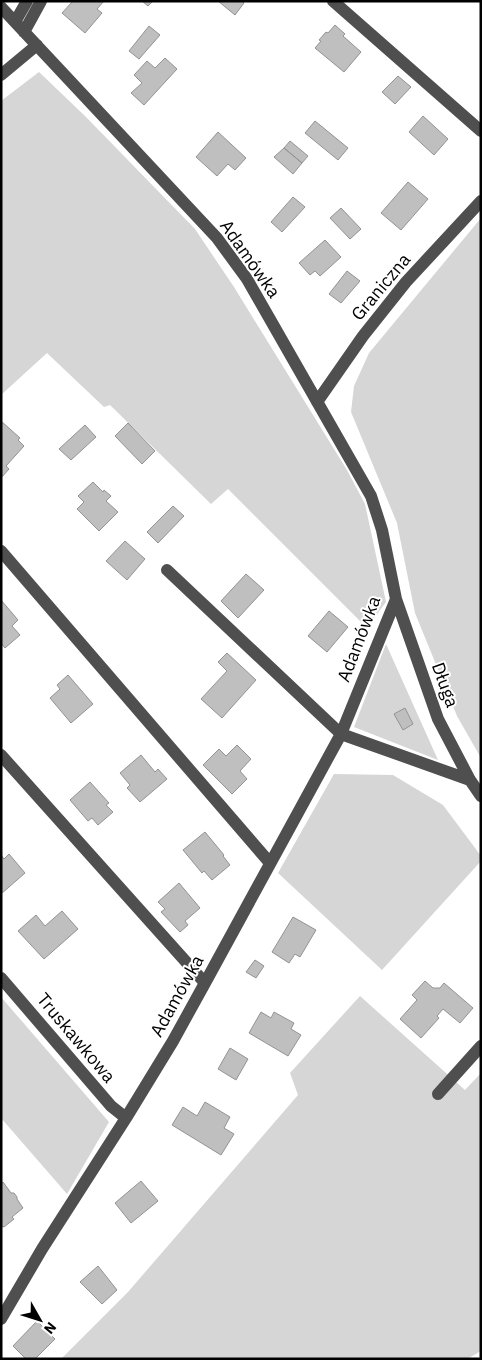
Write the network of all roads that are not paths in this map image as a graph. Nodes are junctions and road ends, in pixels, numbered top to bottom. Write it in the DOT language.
graph roads {
  1 [pos="27,1"];
  2 [pos="41,1"];
  3 [pos="333,1"];
  4 [pos="1,7"];
  5 [pos="15,22"];
  6 [pos="24,32"];
  7 [pos="37,46"];
  8 [pos="1,75"];
  9 [pos="481,131"];
  10 [pos="481,200"];
  11 [pos="317,402"];
  12 [pos="1,551"];
  13 [pos="167,570"];
  14 [pos="396,599"];
  15 [pos="341,734"];
  16 [pos="1,755"];
  17 [pos="470,780"];
  18 [pos="481,796"];
  19 [pos="270,863"];
  20 [pos="1,978"];
  21 [pos="205,984"];
  22 [pos="481,1046"];
  23 [pos="438,1094"];
  24 [pos="126,1118"];
  25 [pos="1,1319"];
  1 -- 5 [label="street"];
  2 -- 6 [label="street"];
  3 -- 9 [label="street"];
  4 -- 5 [label="street, Adamówka"];
  5 -- 6 [label="street, Adamówka"];
  6 -- 7 [label="street, Adamówka"];
  7 -- 8 [label="street"];
  7 -- 11 [label="street, Adamówka"];
  10 -- 11 [label="street, Graniczna"];
  11 -- 14 [label="street, Adamówka"];
  12 -- 19 [label="street"];
  13 -- 15 [label="street"];
  14 -- 15 [label="street, Adamówka"];
  14 -- 17 [label="street, Długa"];
  15 -- 17 [label="street"];
  15 -- 19 [label="street, Adamówka"];
  16 -- 21 [label="street"];
  17 -- 18 [label="street, Długa"];
  19 -- 21 [label="street, Adamówka"];
  20 -- 24 [label="street, Truskawkowa"];
  21 -- 24 [label="street, Adamówka"];
  22 -- 23 [label="street"];
  24 -- 25 [label="street, Adamówka"];
}
